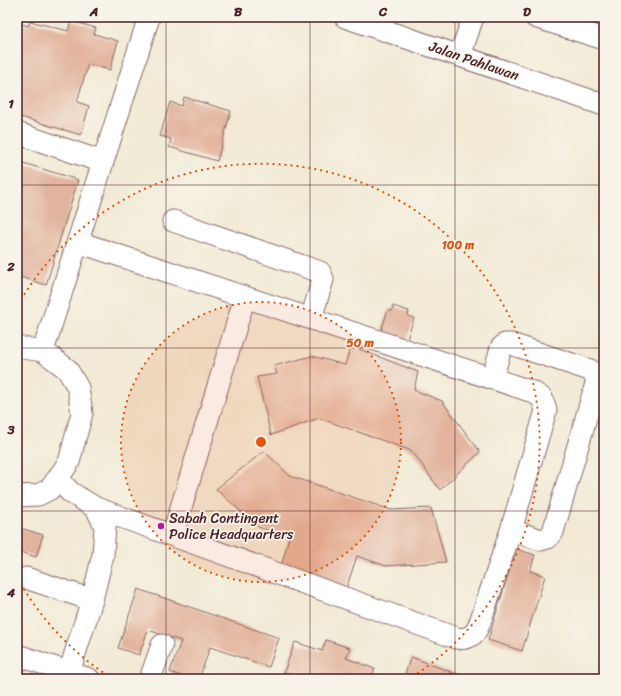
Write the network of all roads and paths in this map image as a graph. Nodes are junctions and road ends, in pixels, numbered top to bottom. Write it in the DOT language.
graph roads {
  1 [pos="149,17"];
  2 [pos="345,17"];
  3 [pos="473,17"];
  4 [pos="535,17"];
  5 [pos="604,39"];
  6 [pos="460,56"];
  7 [pos="604,105"];
  8 [pos="17,133"];
  9 [pos="103,162"];
  10 [pos="173,221"];
  11 [pos="78,242"];
  12 [pos="245,297"];
  13 [pos="311,319"];
  14 [pos="17,347"];
  15 [pos="43,351"];
  16 [pos="492,379"];
  17 [pos="58,478"];
  18 [pos="17,496"];
  19 [pos="96,508"];
  20 [pos="511,530"];
  21 [pos="173,534"];
  22 [pos="26,578"];
  23 [pos="92,600"];
  24 [pos="162,644"];
  25 [pos="17,655"];
  26 [pos="68,676"];
  27 [pos="89,679"];
  28 [pos="150,679"];
  1 -- 9 [label="street"];
  2 -- 6 [label="street, Jalan Pahlawan"];
  3 -- 6 [label="street"];
  4 -- 5 [label="street"];
  6 -- 7 [label="street, Jalan Pahlawan"];
  8 -- 9 [label="street"];
  9 -- 11 [label="street"];
  10 -- 13 [label="street"];
  11 -- 12 [label="street"];
  11 -- 15 [label="street"];
  12 -- 13 [label="street"];
  12 -- 21 [label="street"];
  13 -- 16 [label="street"];
  14 -- 15 [label="street"];
  15 -- 17 [label="street"];
  16 -- 20 [label="street"];
  16 -- 20 [label="street"];
  17 -- 18 [label="street"];
  17 -- 19 [label="street"];
  19 -- 21 [label="street"];
  19 -- 23 [label="street"];
  20 -- 21 [label="street"];
  22 -- 23 [label="street"];
  23 -- 26 [label="street"];
  24 -- 28 [label="street"];
  25 -- 26 [label="street"];
  26 -- 27 [label="street"];
}
